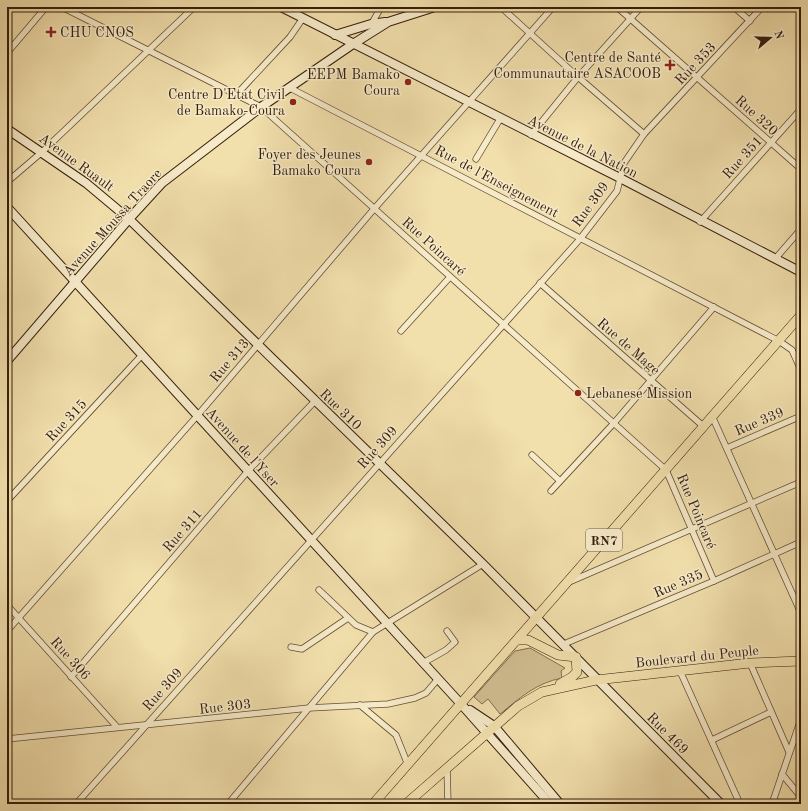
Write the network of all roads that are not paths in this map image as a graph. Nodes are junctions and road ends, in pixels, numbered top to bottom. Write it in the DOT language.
graph roads {
  1 [pos="46,7"];
  2 [pos="62,7"];
  3 [pos="194,7"];
  4 [pos="381,7"];
  5 [pos="435,7"];
  6 [pos="500,7"];
  7 [pos="553,7"];
  8 [pos="617,7"];
  9 [pos="641,7"];
  10 [pos="734,7"];
  11 [pos="762,7"];
  12 [pos="287,8"];
  13 [pos="303,18"];
  14 [pos="631,19"];
  15 [pos="750,21"];
  16 [pos="388,22"];
  17 [pos="371,24"];
  18 [pos="335,34"];
  19 [pos="530,34"];
  20 [pos="367,35"];
  21 [pos="353,44"];
  22 [pos="147,51"];
  23 [pos="7,52"];
  24 [pos="578,77"];
  25 [pos="698,78"];
  26 [pos="290,88"];
  27 [pos="236,95"];
  28 [pos="469,103"];
  29 [pos="261,107"];
  30 [pos="801,109"];
  31 [pos="500,119"];
  32 [pos="7,128"];
  33 [pos="644,134"];
  34 [pos="531,135"];
  35 [pos="770,143"];
  36 [pos="42,152"];
  37 [pos="421,155"];
  38 [pos="476,159"];
  39 [pos="801,169"];
  40 [pos="620,178"];
  41 [pos="7,182"];
  42 [pos="7,207"];
  43 [pos="374,209"];
  44 [pos="129,219"];
  45 [pos="700,222"];
  46 [pos="801,229"];
  47 [pos="580,238"];
  48 [pos="775,259"];
  49 [pos="801,272"];
  50 [pos="450,277"];
  51 [pos="76,281"];
  52 [pos="540,283"];
  53 [pos="714,307"];
  54 [pos="801,315"];
  55 [pos="503,324"];
  56 [pos="401,331"];
  57 [pos="779,341"];
  58 [pos="257,345"];
  59 [pos="142,355"];
  60 [pos="7,361"];
  61 [pos="801,370"];
  62 [pos="651,381"];
  63 [pos="315,401"];
  64 [pos="197,416"];
  65 [pos="712,416"];
  66 [pos="801,416"];
  67 [pos="614,423"];
  68 [pos="703,426"];
  69 [pos="727,448"];
  70 [pos="532,455"];
  71 [pos="378,463"];
  72 [pos="666,470"];
  73 [pos="248,472"];
  74 [pos="560,481"];
  75 [pos="801,482"];
  76 [pos="551,491"];
  77 [pos="7,501"];
  78 [pos="752,503"];
  79 [pos="692,529"];
  80 [pos="310,540"];
  81 [pos="801,542"];
  82 [pos="775,554"];
  83 [pos="483,564"];
  84 [pos="714,581"];
  85 [pos="565,584"];
  86 [pos="319,590"];
  87 [pos="7,605"];
  88 [pos="801,613"];
  89 [pos="536,617"];
  90 [pos="348,618"];
  91 [pos="19,619"];
  92 [pos="386,623"];
  93 [pos="7,631"];
  94 [pos="447,631"];
  95 [pos="373,632"];
  96 [pos="518,640"];
  97 [pos="564,644"];
  98 [pos="291,646"];
  99 [pos="576,657"];
  100 [pos="801,661"];
  101 [pos="423,662"];
  102 [pos="750,663"];
  103 [pos="680,671"];
  104 [pos="71,677"];
  105 [pos="438,679"];
  106 [pos="596,680"];
  107 [pos="551,689"];
  108 [pos="461,704"];
  109 [pos="360,705"];
  110 [pos="309,708"];
  111 [pos="771,712"];
  112 [pos="801,719"];
  113 [pos="494,726"];
  114 [pos="117,727"];
  115 [pos="145,727"];
  116 [pos="486,733"];
  117 [pos="7,740"];
  118 [pos="712,740"];
  119 [pos="789,752"];
  120 [pos="408,765"];
  121 [pos="447,768"];
  122 [pos="782,774"];
  123 [pos="801,797"];
  124 [pos="76,804"];
  125 [pos="228,804"];
  126 [pos="373,804"];
  127 [pos="406,804"];
  128 [pos="448,804"];
  129 [pos="550,804"];
  130 [pos="560,804"];
  131 [pos="721,804"];
  132 [pos="740,804"];
  133 [pos="772,804"];
  1 -- 23 [label="street"];
  2 -- 22 [label="street, Rue Poincaré"];
  3 -- 22 [label="street"];
  4 -- 17 [label="street"];
  5 -- 16 [label="street"];
  6 -- 19 [label="street"];
  7 -- 19 [label="street, Rue 313"];
  8 -- 14 [label="street, Rue 320"];
  9 -- 14 [label="street"];
  10 -- 15 [label="street"];
  11 -- 15 [label="street, Rue 353"];
  12 -- 13 [label="street, Avenue de la Nation"];
  13 -- 18 [label="street, Avenue de la Nation"];
  13 -- 27 [label="street"];
  14 -- 24 [label="street"];
  14 -- 25 [label="street, Rue 320"];
  15 -- 25 [label="street, Rue 353"];
  16 -- 17 [label="street"];
  16 -- 20 [label="street, Avenue Moussa Traore"];
  17 -- 18 [label="street"];
  17 -- 20 [label="street"];
  18 -- 21 [label="street, Avenue de la Nation"];
  19 -- 24 [label="street"];
  19 -- 28 [label="street, Rue 313"];
  20 -- 21 [label="street, Avenue Moussa Traore"];
  21 -- 26 [label="street, Avenue Moussa Traore"];
  21 -- 28 [label="street, Avenue de la Nation"];
  22 -- 27 [label="street, Rue Poincaré"];
  22 -- 36 [label="street"];
  24 -- 33 [label="street"];
  24 -- 34 [label="street"];
  25 -- 33 [label="street, Rue 353"];
  25 -- 35 [label="street, Rue 320"];
  26 -- 29 [label="street, Avenue Moussa Traore"];
  26 -- 37 [label="street, Rue de l'Enseignement"];
  27 -- 29 [label="street, Rue Poincaré"];
  28 -- 31 [label="street, Avenue de la Nation"];
  28 -- 37 [label="street, Rue 313"];
  29 -- 43 [label="street, Rue Poincaré"];
  29 -- 44 [label="street, Avenue Moussa Traore"];
  30 -- 35 [label="street, Rue 351"];
  31 -- 34 [label="street, Avenue de la Nation"];
  31 -- 38 [label="street"];
  32 -- 36 [label="street, Avenue Ruault"];
  33 -- 40 [label="street, Rue 353"];
  34 -- 40 [label="street, Avenue de la Nation"];
  35 -- 39 [label="street, Rue 320"];
  35 -- 45 [label="street, Rue 351"];
  36 -- 41 [label="street"];
  36 -- 44 [label="street, Avenue Ruault"];
  37 -- 43 [label="street, Rue 313"];
  37 -- 47 [label="street, Rue de l'Enseignement"];
  40 -- 45 [label="street, Avenue de la Nation"];
  40 -- 47 [label="street, Rue 309"];
  42 -- 51 [label="street, Avenue de l'Yser"];
  43 -- 50 [label="street, Rue Poincaré"];
  43 -- 58 [label="street, Rue 313"];
  44 -- 51 [label="street, Avenue Moussa Traore"];
  44 -- 58 [label="street, Rue 310"];
  45 -- 48 [label="street, Avenue de la Nation"];
  46 -- 48 [label="street"];
  47 -- 52 [label="street, Rue 309"];
  47 -- 53 [label="street, Rue de l'Enseignement"];
  48 -- 49 [label="street, Avenue de la Nation"];
  50 -- 55 [label="street, Rue Poincaré"];
  50 -- 56 [label="street"];
  51 -- 59 [label="street, Avenue de l'Yser"];
  51 -- 60 [label="street, Avenue Moussa Traore"];
  52 -- 55 [label="street, Rue 309"];
  52 -- 62 [label="street, Rue de Mage"];
  53 -- 57 [label="street, Rue de l'Enseignement"];
  53 -- 62 [label="street"];
  54 -- 57 [label="main road, RN7"];
  55 -- 67 [label="street, Rue Poincaré"];
  55 -- 71 [label="street, Rue 309"];
  57 -- 61 [label="street, Rue de l'Enseignement"];
  57 -- 65 [label="main road, RN7"];
  58 -- 63 [label="street, Rue 310"];
  58 -- 64 [label="street, Rue 313"];
  59 -- 64 [label="street, Avenue de l'Yser"];
  59 -- 77 [label="street, Rue 315"];
  62 -- 67 [label="street"];
  62 -- 68 [label="street, Rue de Mage"];
  63 -- 71 [label="street, Rue 310"];
  63 -- 73 [label="street, Rue 311"];
  64 -- 73 [label="street, Avenue de l'Yser"];
  64 -- 91 [label="street, Rue 313"];
  65 -- 68 [label="main road, RN7"];
  65 -- 69 [label="street"];
  66 -- 69 [label="street, Rue 339"];
  67 -- 72 [label="street, Rue Poincaré"];
  67 -- 74 [label="street"];
  68 -- 72 [label="main road, RN7"];
  69 -- 78 [label="street"];
  70 -- 74 [label="street"];
  71 -- 80 [label="street, Rue 309"];
  71 -- 83 [label="street, Rue 310"];
  72 -- 79 [label="street, Rue Poincaré"];
  72 -- 85 [label="main road, RN7"];
  73 -- 80 [label="street, Avenue de l'Yser"];
  73 -- 104 [label="street, Rue 311"];
  74 -- 76 [label="street"];
  75 -- 78 [label="street"];
  78 -- 79 [label="street"];
  78 -- 82 [label="street"];
  79 -- 84 [label="street, Rue Poincaré"];
  79 -- 85 [label="street"];
  80 -- 92 [label="street, Avenue de l'Yser"];
  80 -- 115 [label="street, Rue 309"];
  81 -- 82 [label="street, Rue 335"];
  82 -- 84 [label="street, Rue 335"];
  82 -- 88 [label="street"];
  83 -- 89 [label="street, Rue 310"];
  83 -- 92 [label="street"];
  84 -- 97 [label="street, Rue 335"];
  85 -- 89 [label="main road, RN7"];
  86 -- 90 [label="street"];
  87 -- 91 [label="street, Rue 306"];
  89 -- 96 [label="main road, RN7"];
  89 -- 97 [label="street, Rue 310"];
  90 -- 95 [label="street"];
  90 -- 98 [label="street"];
  91 -- 93 [label="street, Rue 313"];
  91 -- 104 [label="street, Rue 306"];
  92 -- 95 [label="street"];
  92 -- 101 [label="street, Avenue de l'Yser"];
  94 -- 101 [label="street"];
  95 -- 110 [label="street"];
  96 -- 99 [label="main road"];
  96 -- 108 [label="main road, RN7"];
  97 -- 99 [label="street, Rue 469"];
  99 -- 106 [label="street, Rue 469"];
  99 -- 107 [label="main road"];
  100 -- 102 [label="main road, Boulevard du Peuple"];
  101 -- 105 [label="street, Avenue de l'Yser"];
  102 -- 103 [label="main road, Boulevard du Peuple"];
  102 -- 111 [label="street"];
  103 -- 106 [label="main road, Boulevard du Peuple"];
  103 -- 118 [label="street"];
  104 -- 114 [label="street, Rue 306"];
  105 -- 108 [label="street, Avenue de l'Yser"];
  105 -- 109 [label="street, Rue 303"];
  106 -- 107 [label="main road, Boulevard du Peuple"];
  106 -- 131 [label="street, Rue 469"];
  107 -- 113 [label="main road"];
  108 -- 113 [label="street"];
  108 -- 116 [label="street"];
  108 -- 120 [label="main road, RN7"];
  109 -- 110 [label="street, Rue 303"];
  109 -- 120 [label="street"];
  110 -- 115 [label="street, Rue 303"];
  110 -- 125 [label="street"];
  111 -- 118 [label="street"];
  111 -- 119 [label="street"];
  112 -- 119 [label="street"];
  113 -- 116 [label="main road"];
  113 -- 130 [label="street"];
  114 -- 115 [label="street, Rue 303"];
  114 -- 117 [label="street, Rue 303"];
  115 -- 124 [label="street, Rue 309"];
  116 -- 121 [label="main road"];
  116 -- 129 [label="street"];
  118 -- 132 [label="street"];
  119 -- 122 [label="street"];
  120 -- 126 [label="main road, RN7"];
  121 -- 127 [label="main road"];
  121 -- 128 [label="street"];
  122 -- 123 [label="street"];
  122 -- 133 [label="street"];
}
